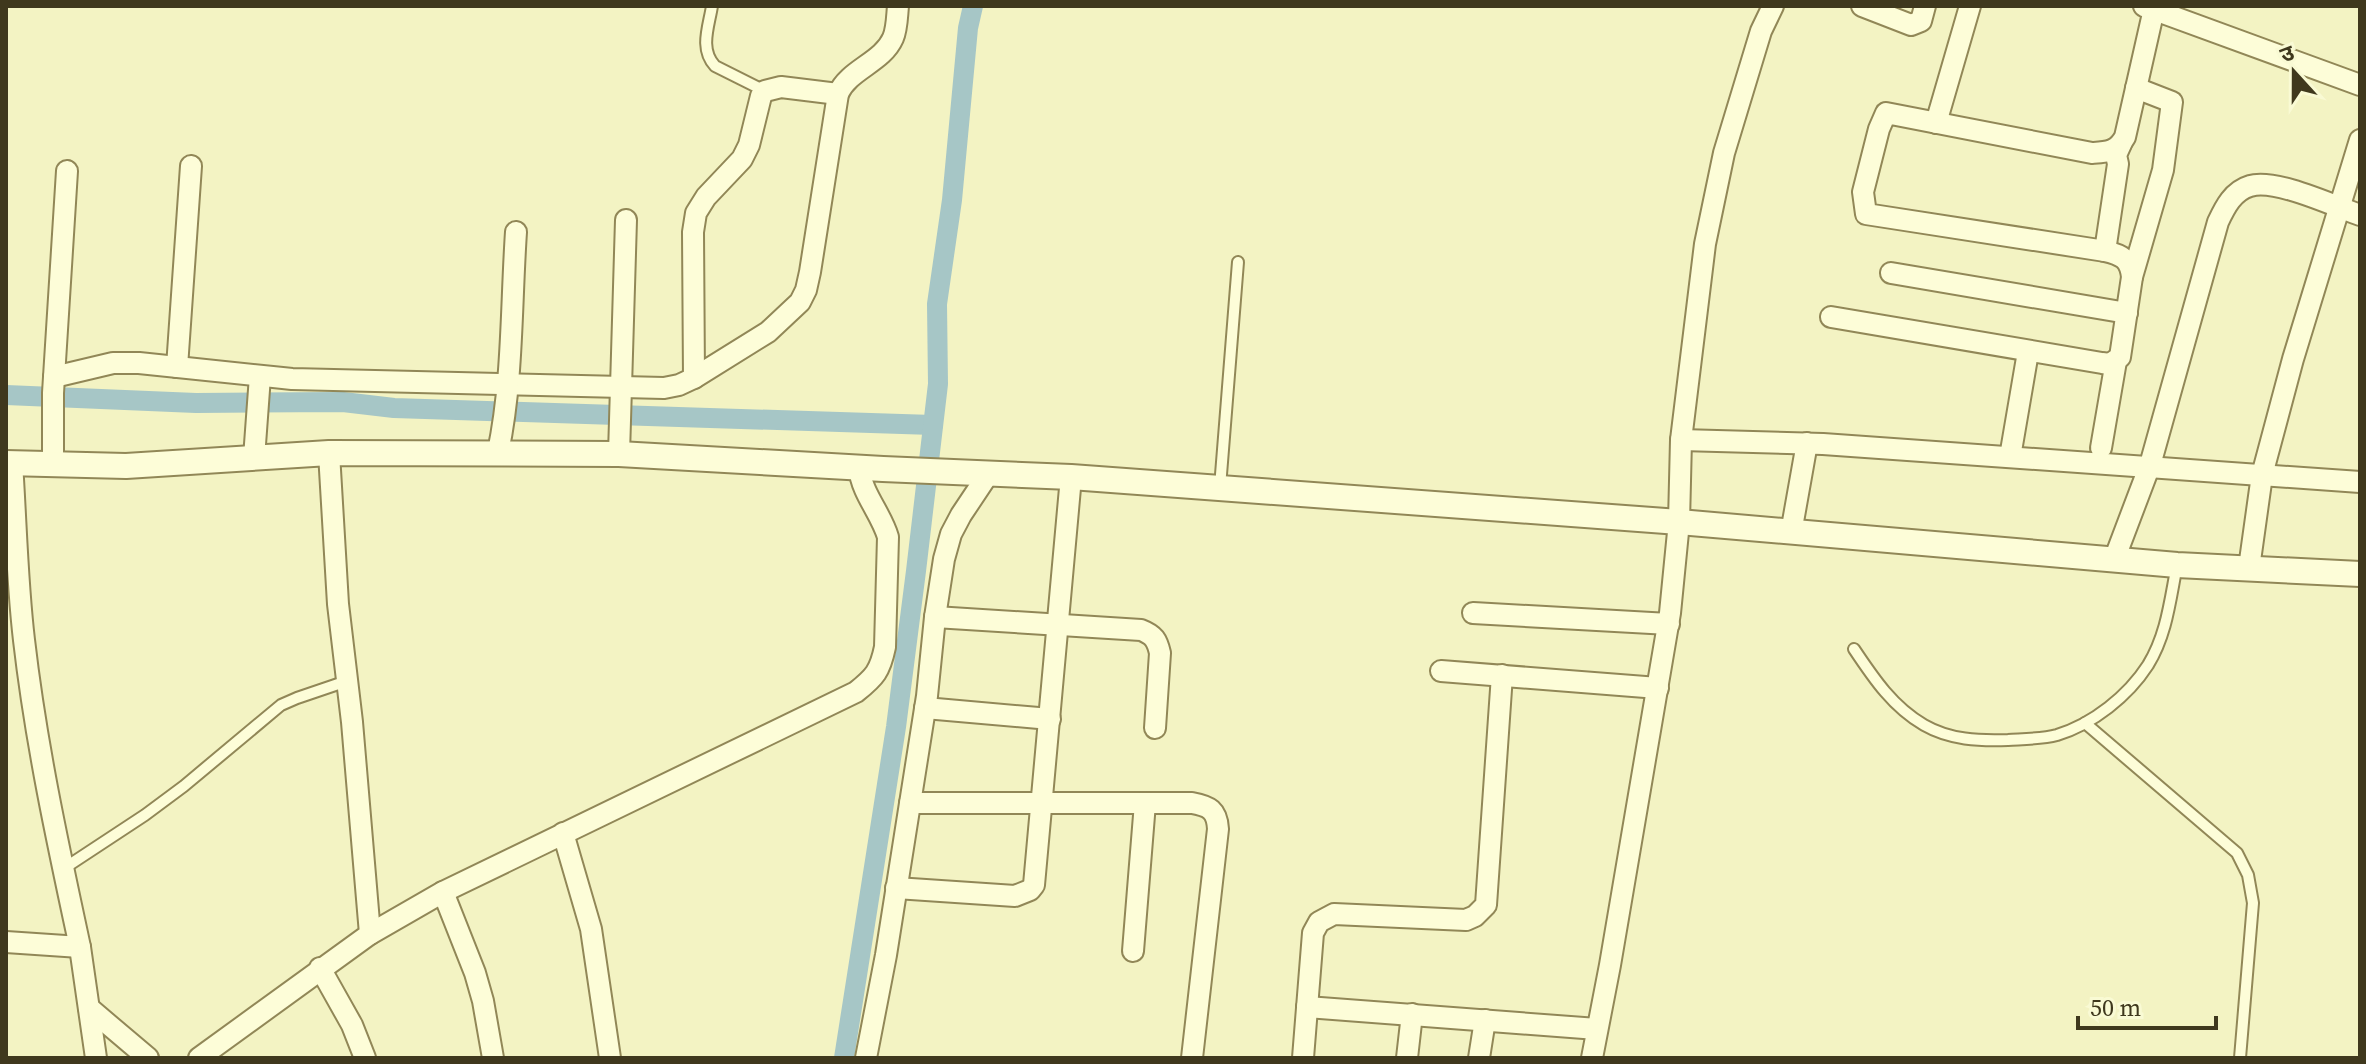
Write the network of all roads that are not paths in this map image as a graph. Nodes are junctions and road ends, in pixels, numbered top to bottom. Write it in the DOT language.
graph roads {
  1 [pos="712,6"];
  2 [pos="898,6"];
  3 [pos="1773,6"];
  4 [pos="1862,6"];
  5 [pos="1925,6"];
  6 [pos="1967,7"];
  7 [pos="2149,8"];
  8 [pos="2360,85"];
  9 [pos="2136,88"];
  10 [pos="765,91"];
  11 [pos="838,94"];
  12 [pos="1936,123"];
  13 [pos="2360,140"];
  14 [pos="2121,144"];
  15 [pos="191,166"];
  16 [pos="67,171"];
  17 [pos="2339,207"];
  18 [pos="2360,215"];
  19 [pos="626,220"];
  20 [pos="516,232"];
  21 [pos="2105,251"];
  22 [pos="1238,262"];
  23 [pos="1891,273"];
  24 [pos="2132,277"];
  25 [pos="2127,313"];
  26 [pos="1831,317"];
  27 [pos="2028,352"];
  28 [pos="2116,361"];
  29 [pos="177,367"];
  30 [pos="694,378"];
  31 [pos="507,383"];
  32 [pos="258,385"];
  33 [pos="53,395"];
  34 [pos="621,398"];
  35 [pos="1681,440"];
  36 [pos="620,443"];
  37 [pos="1807,443"];
  38 [pos="2101,448"];
  39 [pos="498,452"];
  40 [pos="329,453"];
  41 [pos="2010,457"];
  42 [pos="254,458"];
  43 [pos="9,463"];
  44 [pos="53,465"];
  45 [pos="2150,465"];
  46 [pos="871,469"];
  47 [pos="982,472"];
  48 [pos="2262,475"];
  49 [pos="1071,477"];
  50 [pos="2360,482"];
  51 [pos="1220,489"];
  52 [pos="1679,522"];
  53 [pos="1791,533"];
  54 [pos="2114,560"];
  55 [pos="2177,565"];
  56 [pos="2249,568"];
  57 [pos="2360,574"];
  58 [pos="1473,613"];
  59 [pos="935,617"];
  60 [pos="1669,624"];
  61 [pos="1057,625"];
  62 [pos="1854,649"];
  63 [pos="1441,671"];
  64 [pos="1502,675"];
  65 [pos="347,681"];
  66 [pos="1658,688"];
  67 [pos="925,708"];
  68 [pos="1050,719"];
  69 [pos="2085,723"];
  70 [pos="1155,728"];
  71 [pos="910,803"];
  72 [pos="1043,803"];
  73 [pos="1145,803"];
  74 [pos="563,833"];
  75 [pos="63,869"];
  76 [pos="896,888"];
  77 [pos="443,892"];
  78 [pos="370,934"];
  79 [pos="6,942"];
  80 [pos="80,947"];
  81 [pos="1133,951"];
  82 [pos="320,968"];
  83 [pos="1307,1007"];
  84 [pos="89,1008"];
  85 [pos="1412,1014"];
  86 [pos="1485,1020"];
  87 [pos="1597,1029"];
  88 [pos="206,1056"];
  89 [pos="96,1058"];
  90 [pos="148,1058"];
  91 [pos="365,1058"];
  92 [pos="493,1058"];
  93 [pos="610,1058"];
  94 [pos="866,1058"];
  95 [pos="1192,1058"];
  96 [pos="1303,1058"];
  97 [pos="1407,1058"];
  98 [pos="1479,1058"];
  99 [pos="1592,1058"];
  100 [pos="2240,1058"];
  1 -- 10 [label="lane"];
  2 -- 11 [label="street"];
  3 -- 35 [label="street"];
  4 -- 5 [label="street"];
  6 -- 12 [label="street"];
  7 -- 8 [label="street"];
  7 -- 9 [label="street"];
  9 -- 14 [label="street"];
  9 -- 24 [label="street"];
  10 -- 11 [label="street"];
  10 -- 30 [label="street"];
  11 -- 30 [label="street"];
  12 -- 14 [label="street"];
  12 -- 21 [label="street"];
  13 -- 17 [label="street"];
  14 -- 21 [label="street"];
  15 -- 29 [label="street"];
  16 -- 33 [label="street"];
  17 -- 18 [label="street"];
  17 -- 45 [label="street"];
  17 -- 48 [label="street"];
  19 -- 34 [label="street"];
  20 -- 31 [label="street"];
  21 -- 24 [label="street"];
  22 -- 51 [label="lane"];
  23 -- 25 [label="street"];
  24 -- 25 [label="street"];
  25 -- 28 [label="street"];
  26 -- 27 [label="street"];
  27 -- 28 [label="street"];
  27 -- 41 [label="street"];
  28 -- 38 [label="street"];
  29 -- 32 [label="street"];
  29 -- 33 [label="street"];
  30 -- 34 [label="street"];
  31 -- 32 [label="street"];
  31 -- 34 [label="street"];
  31 -- 39 [label="street"];
  32 -- 42 [label="street"];
  33 -- 44 [label="street"];
  34 -- 36 [label="street"];
  35 -- 37 [label="street"];
  35 -- 52 [label="street"];
  36 -- 39 [label="street"];
  36 -- 46 [label="street"];
  37 -- 41 [label="street"];
  37 -- 53 [label="street"];
  39 -- 40 [label="street"];
  40 -- 42 [label="street"];
  40 -- 65 [label="street"];
  41 -- 45 [label="street"];
  42 -- 44 [label="street"];
  43 -- 44 [label="street"];
  43 -- 75 [label="street"];
  45 -- 48 [label="street"];
  45 -- 54 [label="street"];
  46 -- 47 [label="street"];
  46 -- 74 [label="street"];
  47 -- 49 [label="street"];
  47 -- 59 [label="street"];
  48 -- 50 [label="street"];
  48 -- 56 [label="street"];
  49 -- 51 [label="street"];
  49 -- 61 [label="street"];
  51 -- 52 [label="street"];
  52 -- 53 [label="street"];
  52 -- 60 [label="street"];
  53 -- 54 [label="street"];
  54 -- 55 [label="street"];
  55 -- 56 [label="street"];
  55 -- 69 [label="lane"];
  56 -- 57 [label="street"];
  58 -- 60 [label="street"];
  59 -- 61 [label="street"];
  59 -- 67 [label="street"];
  60 -- 66 [label="street"];
  61 -- 68 [label="street"];
  61 -- 70 [label="street"];
  62 -- 69 [label="lane"];
  63 -- 64 [label="street"];
  64 -- 66 [label="street"];
  64 -- 83 [label="street"];
  65 -- 75 [label="lane"];
  65 -- 78 [label="street"];
  66 -- 87 [label="street"];
  67 -- 68 [label="street"];
  67 -- 71 [label="street"];
  68 -- 72 [label="street"];
  69 -- 100 [label="lane"];
  71 -- 72 [label="street"];
  71 -- 76 [label="street"];
  72 -- 73 [label="street"];
  72 -- 76 [label="street"];
  73 -- 81 [label="street"];
  73 -- 95 [label="street"];
  74 -- 77 [label="street"];
  74 -- 93 [label="street"];
  75 -- 80 [label="street"];
  76 -- 94 [label="street"];
  77 -- 78 [label="street"];
  77 -- 92 [label="street"];
  78 -- 82 [label="street"];
  79 -- 80 [label="street"];
  80 -- 84 [label="street"];
  82 -- 88 [label="street"];
  82 -- 91 [label="street"];
  83 -- 85 [label="street"];
  83 -- 96 [label="street"];
  84 -- 89 [label="street"];
  84 -- 90 [label="street"];
  85 -- 86 [label="street"];
  85 -- 97 [label="street"];
  86 -- 87 [label="street"];
  86 -- 98 [label="street"];
  87 -- 99 [label="street"];
}
